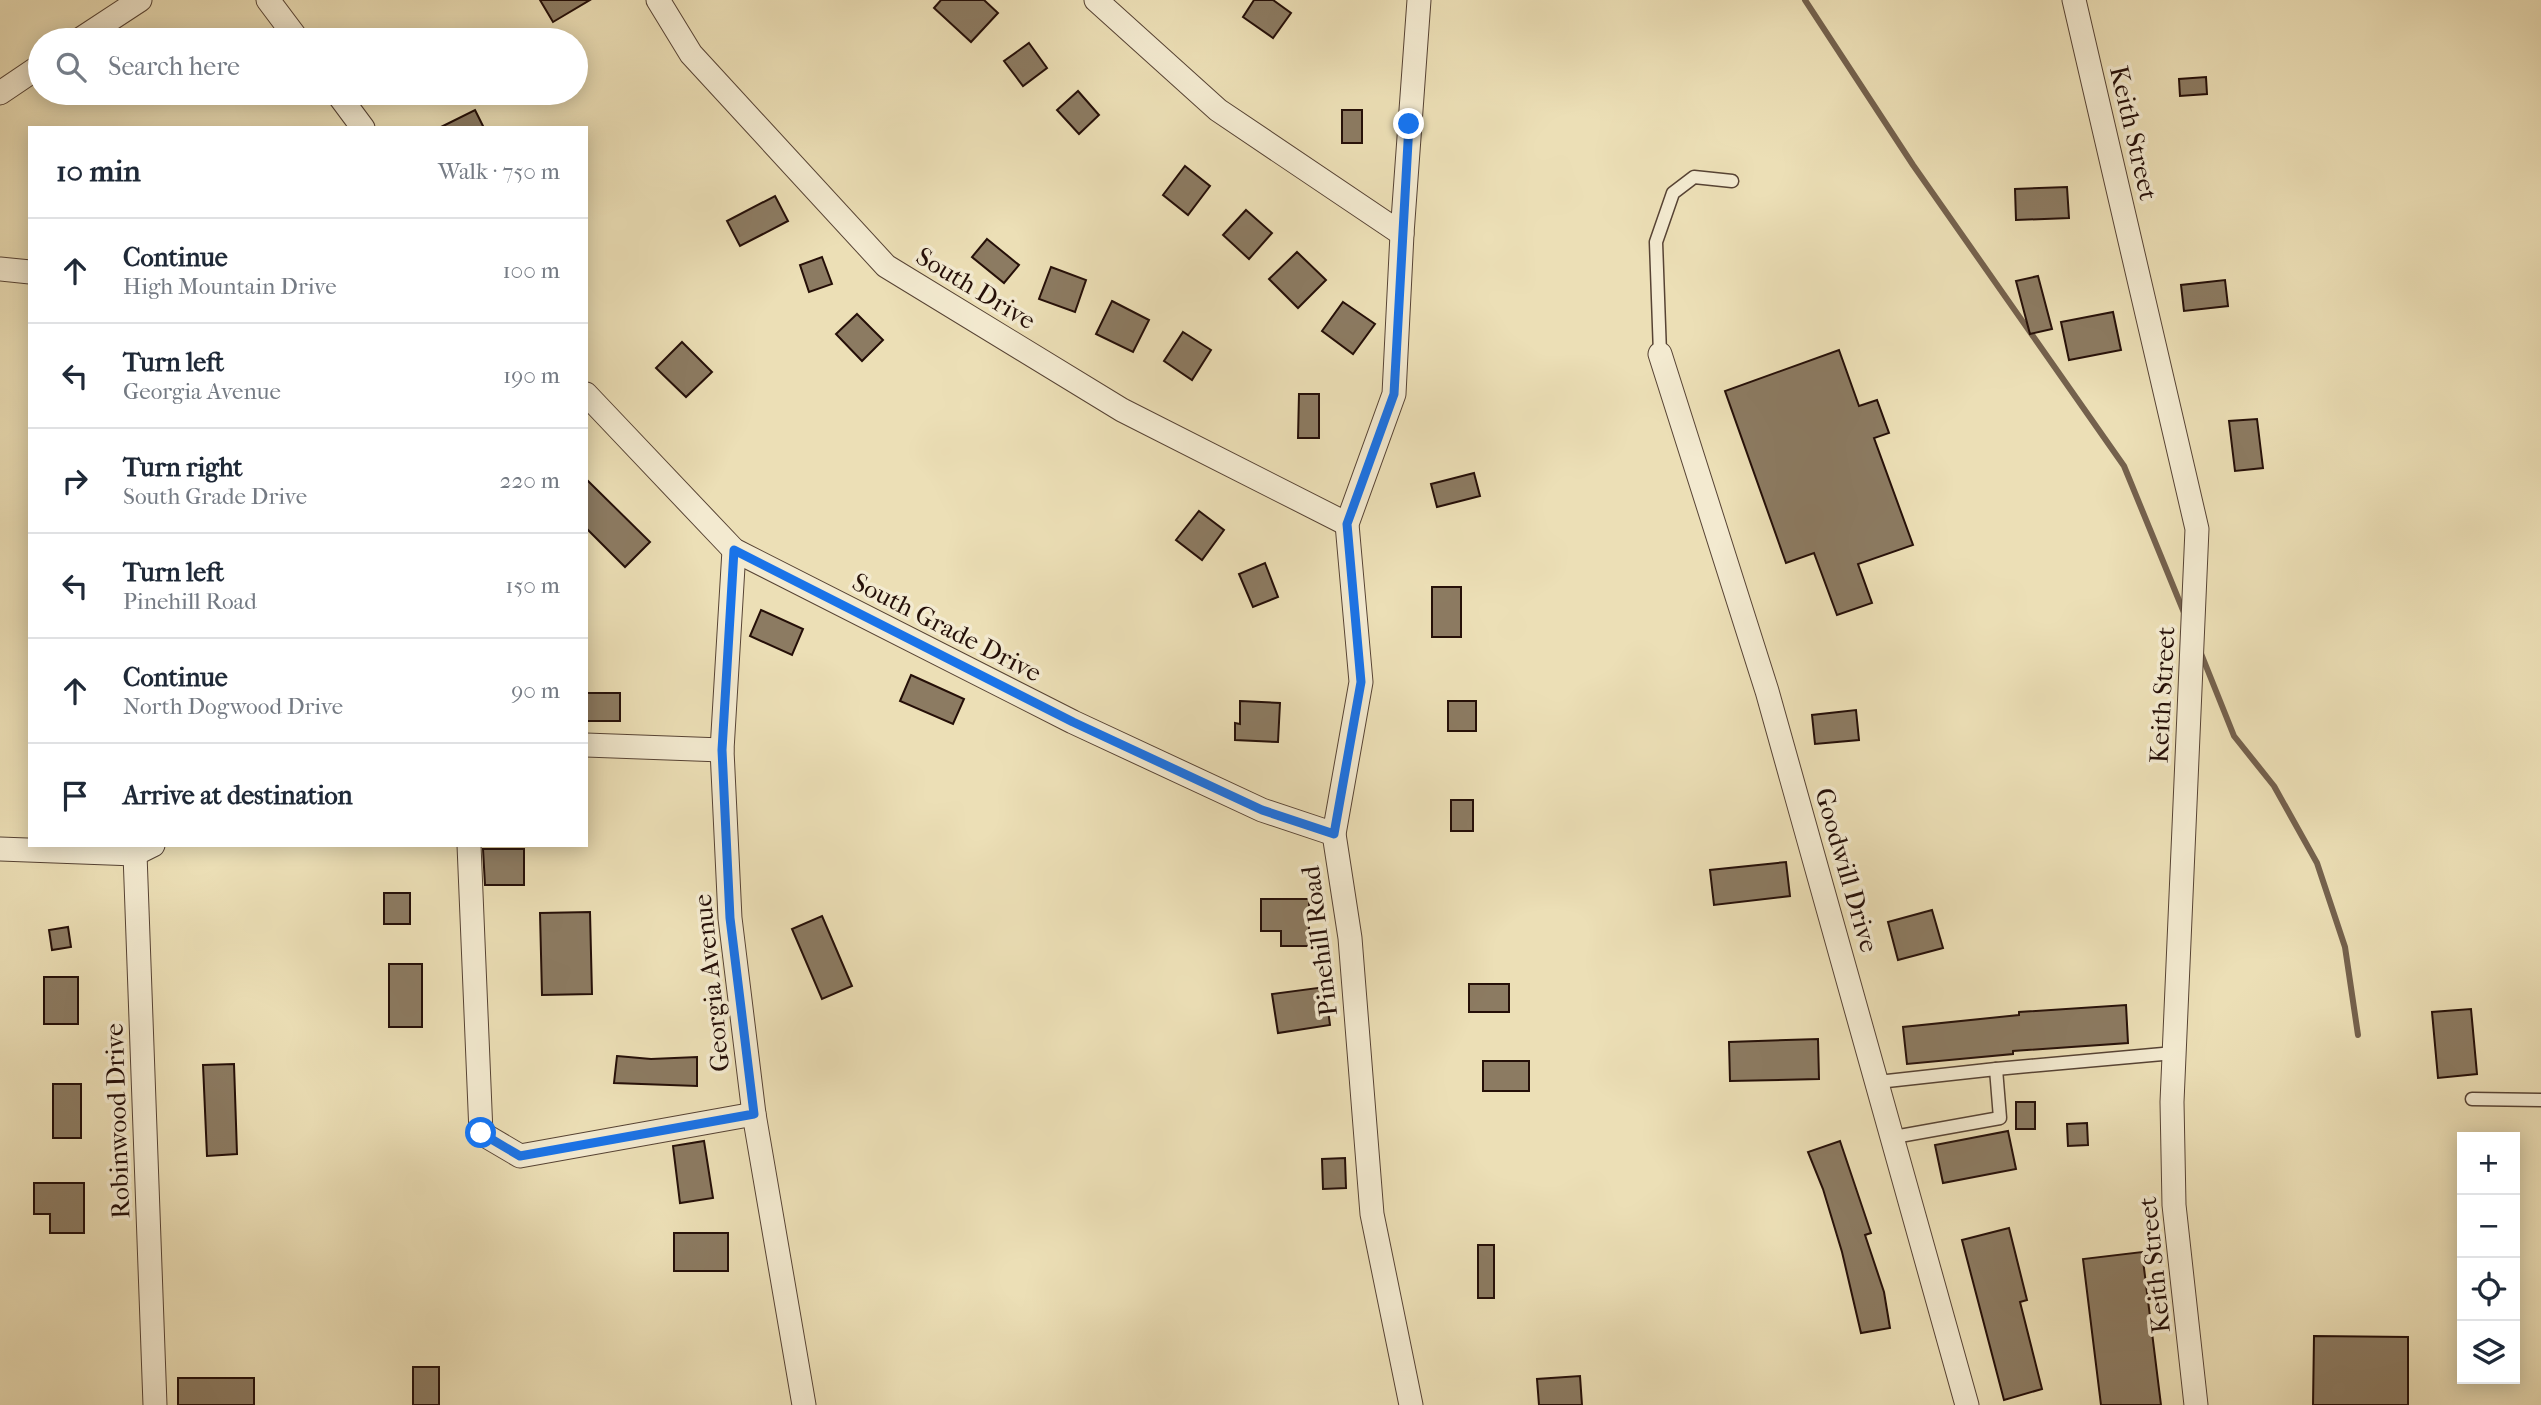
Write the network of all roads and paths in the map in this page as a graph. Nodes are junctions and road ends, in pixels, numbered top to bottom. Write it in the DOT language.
graph roads {
  1 [pos="140,0"];
  2 [pos="268,0"];
  3 [pos="658,0"];
  4 [pos="1096,0"];
  5 [pos="1419,0"];
  6 [pos="2074,0"];
  7 [pos="97,28"];
  8 [pos="289,28"];
  9 [pos="28,74"];
  10 [pos="0,93"];
  11 [pos="346,105"];
  12 [pos="362,126"];
  13 [pos="1732,181"];
  14 [pos="1402,234"];
  15 [pos="0,269"];
  16 [pos="28,272"];
  17 [pos="1660,354"];
  18 [pos="588,396"];
  19 [pos="1347,524"];
  20 [pos="734,550"];
  21 [pos="588,745"];
  22 [pos="722,750"];
  23 [pos="1334,834"];
  24 [pos="469,847"];
  25 [pos="0,849"];
  26 [pos="144,850"];
  27 [pos="2174,1053"];
  28 [pos="1996,1069"];
  29 [pos="1878,1082"];
  30 [pos="2472,1099"];
  31 [pos="2541,1100"];
  32 [pos="754,1114"];
  33 [pos="1894,1137"];
  34 [pos="155,1405"];
  35 [pos="804,1405"];
  36 [pos="1411,1405"];
  37 [pos="1967,1405"];
  38 [pos="2196,1405"];
  1 -- 7 [label="street"];
  2 -- 8 [label="street"];
  3 -- 19 [label="street, South Drive"];
  4 -- 14 [label="street"];
  5 -- 14 [label="street, Pinehill Road"];
  6 -- 27 [label="street, Keith Street"];
  9 -- 10 [label="street"];
  11 -- 12 [label="street"];
  13 -- 17 [label="lane"];
  14 -- 19 [label="street, Pinehill Road"];
  15 -- 16 [label="street"];
  17 -- 29 [label="street, Goodwill Drive"];
  18 -- 20 [label="street, South Grade Drive"];
  19 -- 23 [label="street, Pinehill Road"];
  20 -- 22 [label="street, Georgia Avenue"];
  20 -- 23 [label="street, South Grade Drive"];
  21 -- 22 [label="street"];
  22 -- 32 [label="street, Georgia Avenue"];
  23 -- 36 [label="street, Pinehill Road"];
  24 -- 32 [label="street"];
  25 -- 26 [label="street"];
  26 -- 34 [label="street, Robinwood Drive"];
  27 -- 28 [label="lane"];
  27 -- 38 [label="street, Keith Street"];
  28 -- 29 [label="lane"];
  28 -- 33 [label="lane"];
  29 -- 33 [label="street, Goodwill Drive"];
  30 -- 31 [label="lane"];
  32 -- 35 [label="street, Georgia Avenue"];
  33 -- 37 [label="street, Goodwill Drive"];
}
